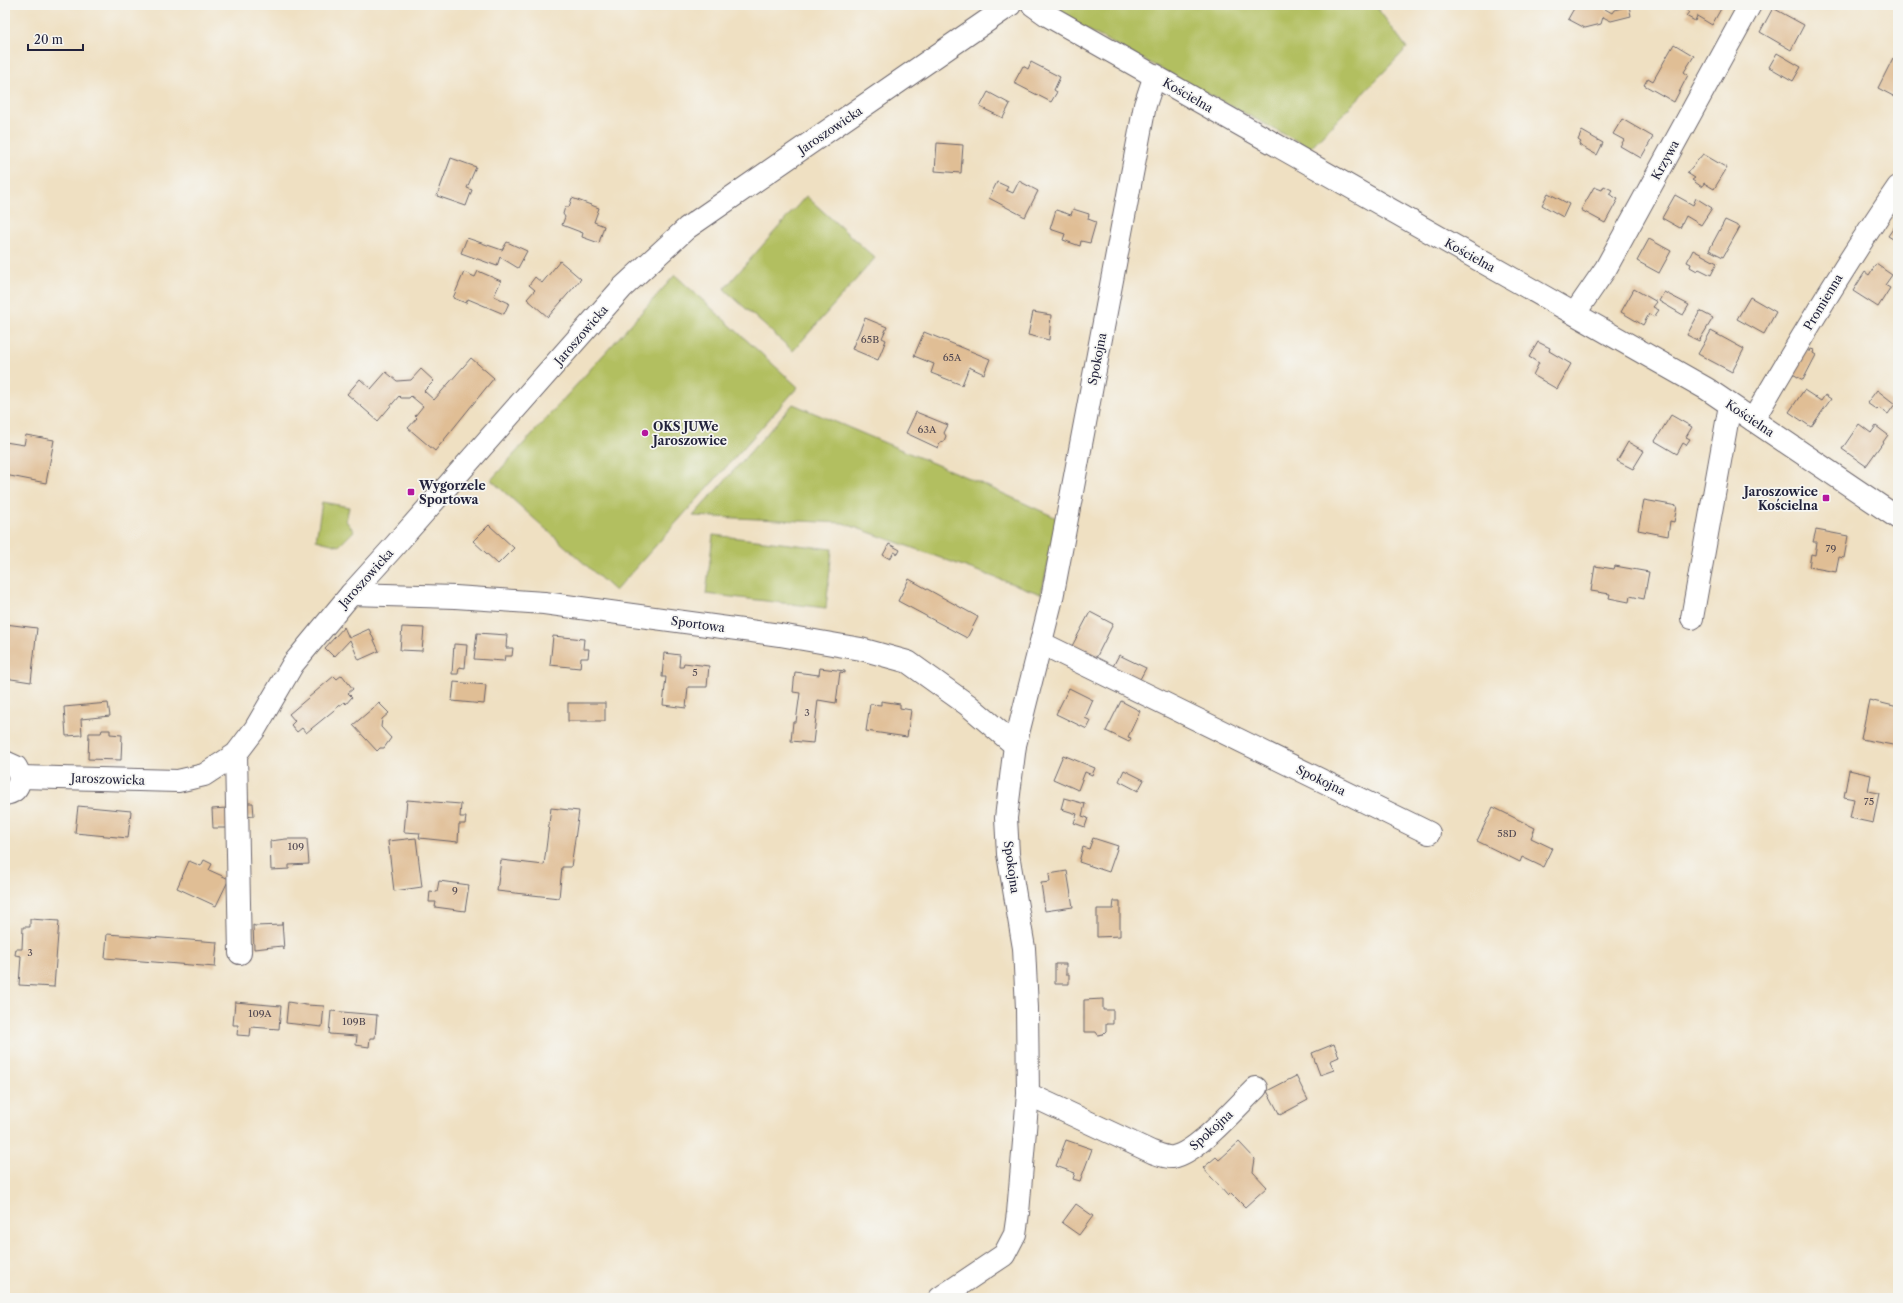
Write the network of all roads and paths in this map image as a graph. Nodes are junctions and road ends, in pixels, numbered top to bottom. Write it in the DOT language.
graph roads {
  1 [pos="1010,5"];
  2 [pos="1034,5"];
  3 [pos="1750,5"];
  4 [pos="1155,75"];
  5 [pos="1898,186"];
  6 [pos="1575,313"];
  7 [pos="1730,405"];
  8 [pos="1753,420"];
  9 [pos="1898,518"];
  10 [pos="351,594"];
  11 [pos="1692,618"];
  12 [pos="1041,643"];
  13 [pos="1015,745"];
  14 [pos="236,754"];
  15 [pos="5,762"];
  16 [pos="20,777"];
  17 [pos="5,794"];
  18 [pos="1429,833"];
  19 [pos="240,953"];
  20 [pos="1256,1088"];
  21 [pos="1028,1094"];
  22 [pos="940,1298"];
  1 -- 10 [label="street, Jaroszowicka"];
  2 -- 4 [label="street, Kościelna"];
  3 -- 6 [label="street, Krzywa"];
  4 -- 6 [label="street, Kościelna"];
  4 -- 12 [label="street, Spokojna"];
  5 -- 8 [label="street, Promienna"];
  6 -- 7 [label="street, Kościelna"];
  7 -- 8 [label="street, Kościelna"];
  7 -- 11 [label="street"];
  8 -- 9 [label="street, Kościelna"];
  10 -- 13 [label="street, Sportowa"];
  10 -- 14 [label="street, Jaroszowicka"];
  12 -- 13 [label="street, Spokojna"];
  12 -- 18 [label="street, Spokojna"];
  13 -- 21 [label="street, Spokojna"];
  14 -- 16 [label="street, Jaroszowicka"];
  14 -- 19 [label="street"];
  15 -- 16 [label="street"];
  16 -- 17 [label="street"];
  20 -- 21 [label="street, Spokojna"];
  21 -- 22 [label="street, Spokojna"];
}
